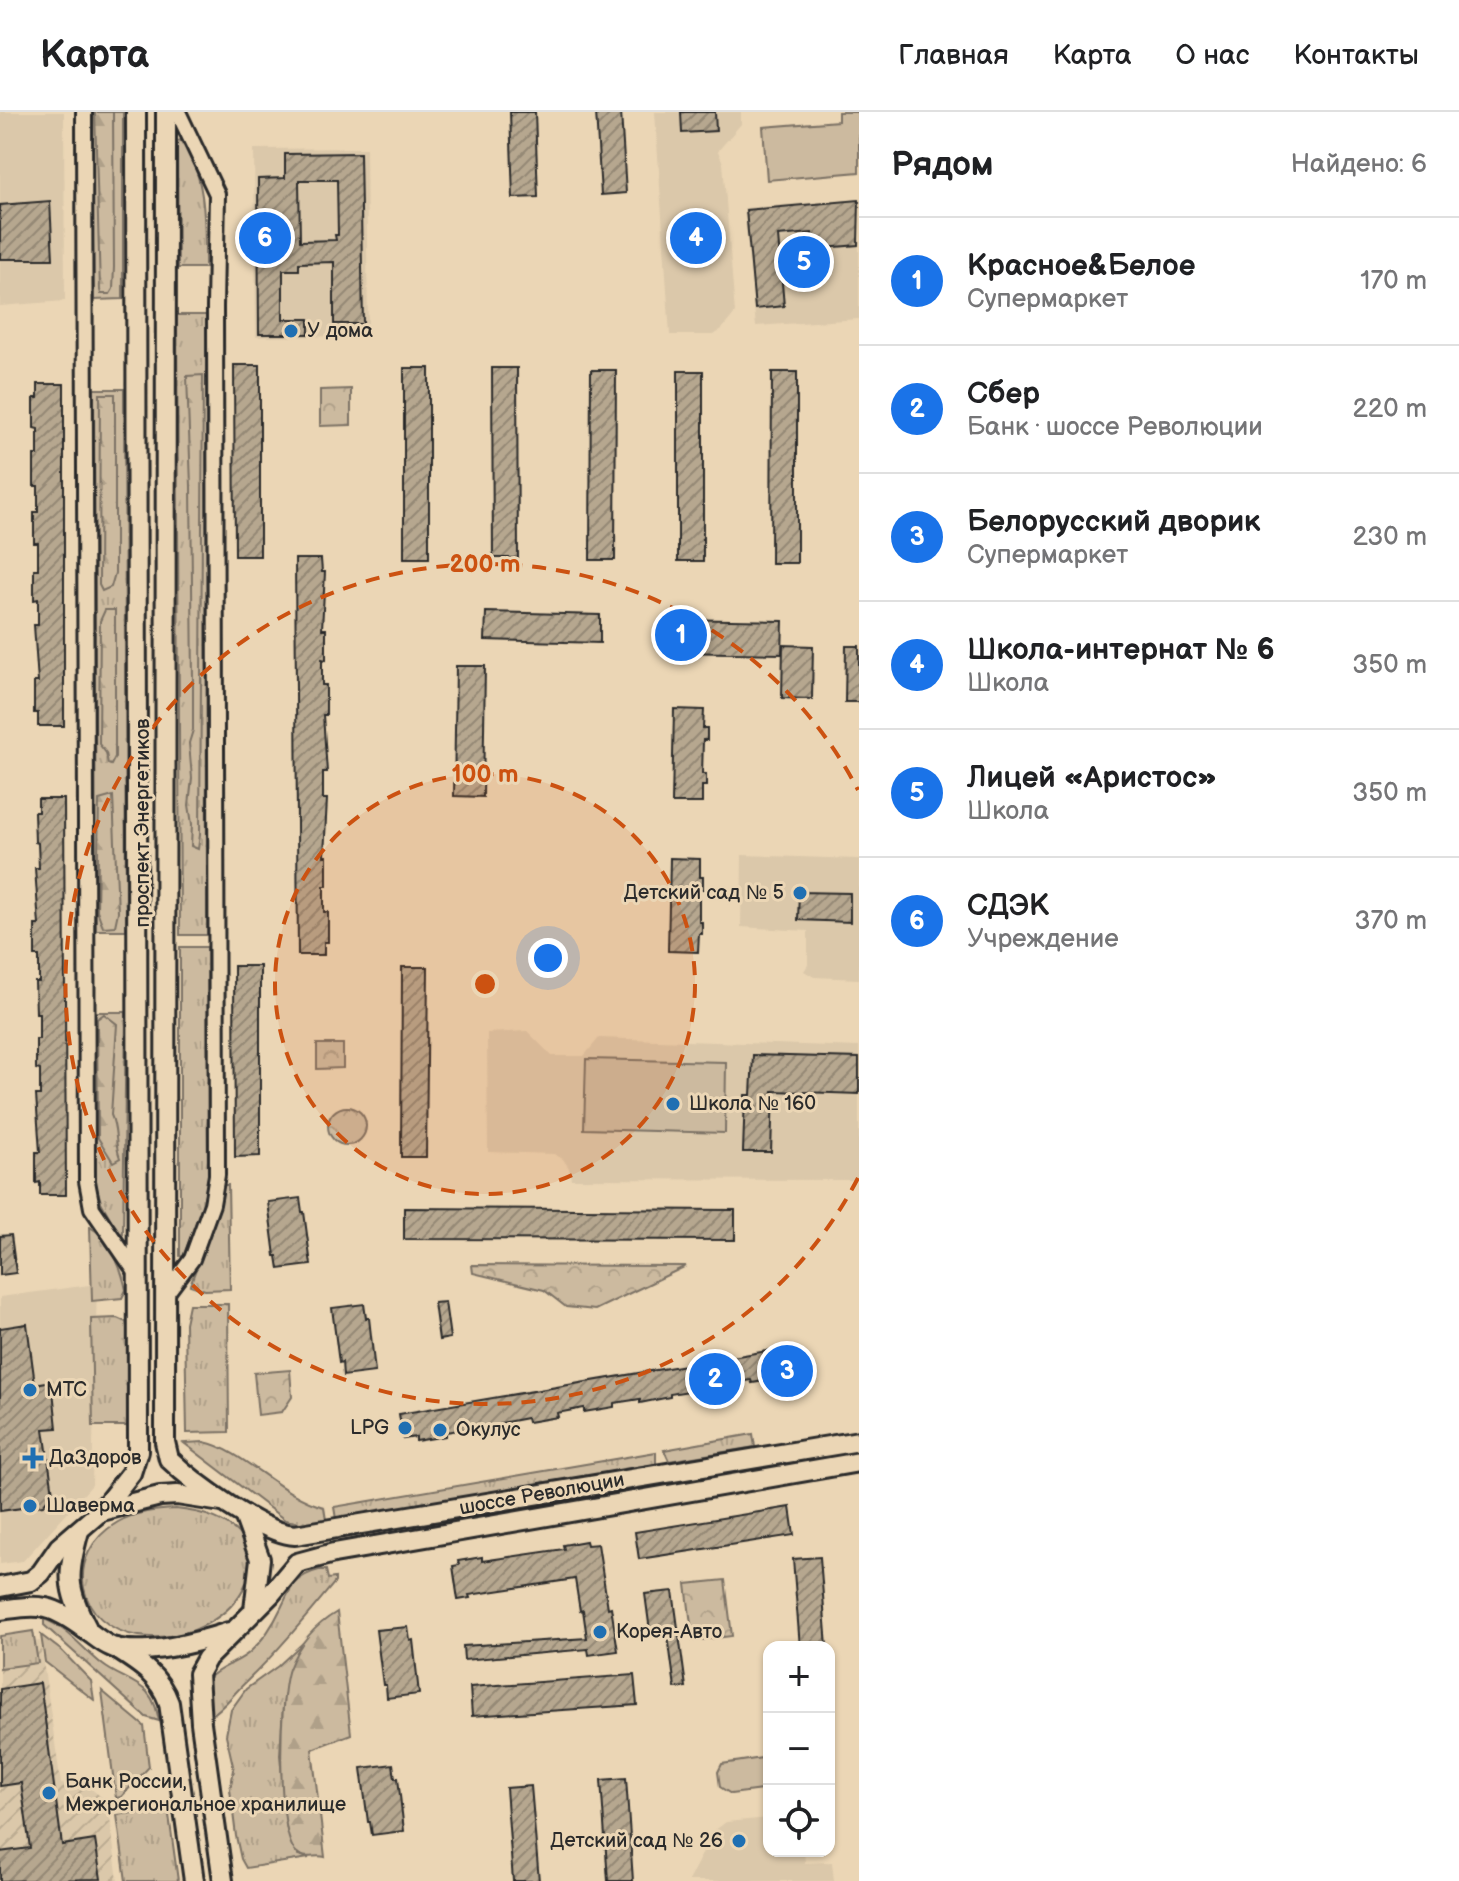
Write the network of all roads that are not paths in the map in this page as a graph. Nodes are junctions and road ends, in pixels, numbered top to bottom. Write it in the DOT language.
graph roads {
  1 [pos="84,112"];
  2 [pos="136,112"];
  3 [pos="166,112"];
  4 [pos="178,112"];
  5 [pos="138,1275"];
  6 [pos="165,1295"];
  7 [pos="859,1441"];
  8 [pos="859,1462"];
  9 [pos="228,1503"];
  10 [pos="101,1511"];
  11 [pos="244,1515"];
  12 [pos="79,1531"];
  13 [pos="0,1587"];
  14 [pos="0,1610"];
  15 [pos="254,1610"];
  16 [pos="90,1632"];
  17 [pos="231,1632"];
  18 [pos="115,1648"];
  19 [pos="194,1881"];
  20 [pos="223,1881"];
  1 -- 5 [label="street"];
  2 -- 5 [label="main road, проспект Энергетиков"];
  3 -- 6 [label="main road, проспект Энергетиков"];
  4 -- 6 [label="street"];
  5 -- 10 [label="main road, проспект Энергетиков"];
  6 -- 9 [label="main road, проспект Энергетиков"];
  7 -- 11 [label="main road, шоссе Революции"];
  8 -- 15 [label="main road, шоссе Революции"];
  9 -- 10 [label="main road, шоссе Революции"];
  9 -- 11 [label="main road, шоссе Революции"];
  10 -- 12 [label="main road, шоссе Революции"];
  11 -- 15 [label="main road"];
  12 -- 13 [label="main road, шоссе Революции"];
  12 -- 16 [label="main road"];
  14 -- 16 [label="main road"];
  15 -- 17 [label="main road, шоссе Революции"];
  16 -- 18 [label="main road"];
  17 -- 18 [label="main road, шоссе Революции"];
  17 -- 20 [label="main road"];
  18 -- 19 [label="main road"];
}
